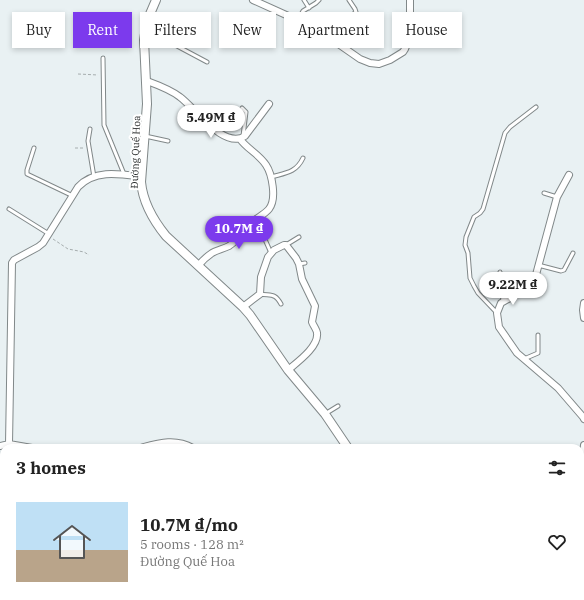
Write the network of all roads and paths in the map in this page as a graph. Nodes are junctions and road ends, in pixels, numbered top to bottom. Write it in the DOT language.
graph roads {
  1 [pos="156,0"];
  2 [pos="253,0"];
  3 [pos="304,0"];
  4 [pos="319,0"];
  5 [pos="349,0"];
  6 [pos="410,0"];
  7 [pos="309,8"];
  8 [pos="152,12"];
  9 [pos="303,12"];
  10 [pos="356,12"];
  11 [pos="284,14"];
  12 [pos="145,48"];
  13 [pos="180,48"];
  14 [pos="344,48"];
  15 [pos="103,58"];
  16 [pos="207,62"];
  17 [pos="78,74"];
  18 [pos="103,75"];
  19 [pos="147,81"];
  20 [pos="269,104"];
  21 [pos="536,107"];
  22 [pos="242,108"];
  23 [pos="90,129"];
  24 [pos="145,136"];
  25 [pos="241,138"];
  26 [pos="168,141"];
  27 [pos="88,147"];
  28 [pos="34,148"];
  29 [pos="75,148"];
  30 [pos="303,158"];
  31 [pos="124,175"];
  32 [pos="568,175"];
  33 [pos="94,177"];
  34 [pos="142,177"];
  35 [pos="271,177"];
  36 [pos="544,193"];
  37 [pos="73,196"];
  38 [pos="557,197"];
  39 [pos="9,209"];
  40 [pos="248,227"];
  41 [pos="48,235"];
  42 [pos="299,237"];
  43 [pos="286,245"];
  44 [pos="271,253"];
  45 [pos="573,253"];
  46 [pos="89,255"];
  47 [pos="538,265"];
  48 [pos="198,266"];
  49 [pos="500,272"];
  50 [pos="260,294"];
  51 [pos="502,299"];
  52 [pos="584,303"];
  53 [pos="281,304"];
  54 [pos="244,307"];
  55 [pos="497,313"];
  56 [pos="584,318"];
  57 [pos="538,335"];
  58 [pos="524,359"];
  59 [pos="288,370"];
  60 [pos="338,406"];
  61 [pos="325,414"];
  62 [pos="584,419"];
  63 [pos="9,444"];
  64 [pos="153,444"];
  65 [pos="185,444"];
  66 [pos="345,444"];
  1 -- 8 [label="street, Đường Quế Hoa"];
  2 -- 11 [label="street"];
  3 -- 7 [label="lane"];
  4 -- 7 [label="lane"];
  5 -- 10 [label="lane"];
  6 -- 14 [label="street"];
  7 -- 9 [label="lane"];
  12 -- 19 [label="street, Đường Quế Hoa"];
  13 -- 16 [label="lane"];
  15 -- 18 [label="lane"];
  17 -- 18 [label="path"];
  18 -- 31 [label="lane"];
  19 -- 24 [label="street, Đường Quế Hoa"];
  19 -- 25 [label="street"];
  20 -- 25 [label="street"];
  21 -- 55 [label="lane"];
  22 -- 25 [label="lane"];
  23 -- 27 [label="lane"];
  24 -- 26 [label="lane"];
  24 -- 34 [label="street, Đường Quế Hoa"];
  25 -- 35 [label="street"];
  27 -- 29 [label="path"];
  27 -- 33 [label="lane"];
  28 -- 37 [label="lane"];
  30 -- 35 [label="lane"];
  31 -- 33 [label="street"];
  31 -- 34 [label="street"];
  32 -- 38 [label="street"];
  33 -- 37 [label="street"];
  34 -- 48 [label="street, Đường Quế Hoa"];
  35 -- 40 [label="street"];
  36 -- 38 [label="lane"];
  37 -- 41 [label="street"];
  38 -- 47 [label="street"];
  39 -- 41 [label="lane"];
  40 -- 44 [label="lane"];
  40 -- 48 [label="street"];
  41 -- 46 [label="path"];
  41 -- 63 [label="street"];
  42 -- 43 [label="lane"];
  43 -- 44 [label="street"];
  43 -- 59 [label="street"];
  44 -- 50 [label="street"];
  45 -- 47 [label="lane"];
  47 -- 51 [label="street"];
  48 -- 54 [label="street, Đường Quế Hoa"];
  49 -- 51 [label="lane"];
  50 -- 53 [label="lane"];
  50 -- 54 [label="street"];
  51 -- 55 [label="street"];
  52 -- 56 [label="street"];
  54 -- 59 [label="street, Đường Quế Hoa"];
  55 -- 58 [label="street"];
  57 -- 58 [label="lane"];
  58 -- 62 [label="street"];
  59 -- 61 [label="street, Đường Quế Hoa"];
  60 -- 61 [label="lane"];
  61 -- 66 [label="street, Đường Quế Hoa"];
  64 -- 65 [label="street"];
}
